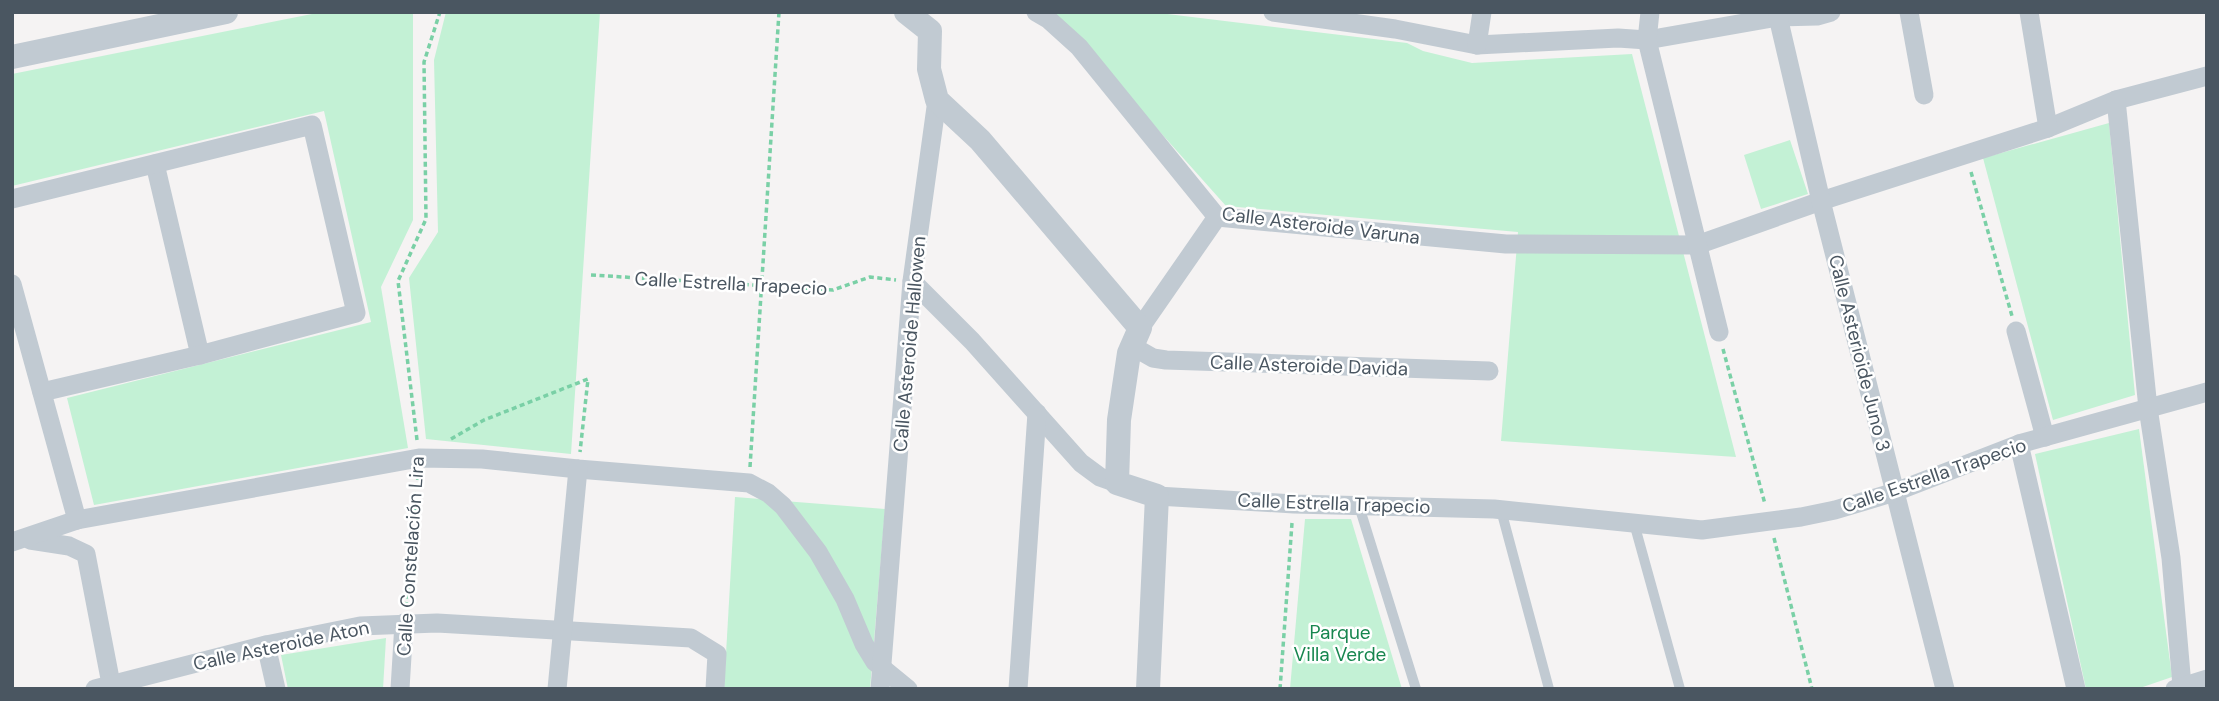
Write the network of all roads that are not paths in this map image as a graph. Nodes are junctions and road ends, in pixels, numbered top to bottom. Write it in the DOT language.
graph roads {
  1 [pos="226,12"];
  2 [pos="906,12"];
  3 [pos="1036,12"];
  4 [pos="1273,12"];
  5 [pos="1482,12"];
  6 [pos="1650,12"];
  7 [pos="1909,12"];
  8 [pos="2029,12"];
  9 [pos="1822,13"];
  10 [pos="1298,14"];
  11 [pos="1778,17"];
  12 [pos="147,20"];
  13 [pos="1647,40"];
  14 [pos="1476,46"];
  15 [pos="12,57"];
  16 [pos="2207,76"];
  17 [pos="1924,95"];
  18 [pos="936,100"];
  19 [pos="2116,100"];
  20 [pos="2048,128"];
  21 [pos="155,164"];
  22 [pos="12,199"];
  23 [pos="1821,201"];
  24 [pos="1217,217"];
  25 [pos="1697,245"];
  26 [pos="912,281"];
  27 [pos="12,284"];
  28 [pos="2016,331"];
  29 [pos="1719,332"];
  30 [pos="1136,337"];
  31 [pos="200,355"];
  32 [pos="1489,371"];
  33 [pos="42,392"];
  34 [pos="2207,392"];
  35 [pos="2148,408"];
  36 [pos="1037,413"];
  37 [pos="2045,437"];
  38 [pos="2019,444"];
  39 [pos="578,469"];
  40 [pos="1117,483"];
  41 [pos="1895,492"];
  42 [pos="1157,496"];
  43 [pos="1359,506"];
  44 [pos="1501,510"];
  45 [pos="78,520"];
  46 [pos="1634,523"];
  47 [pos="17,541"];
  48 [pos="404,623"];
  49 [pos="561,632"];
  50 [pos="266,645"];
  51 [pos="881,667"];
  52 [pos="2207,679"];
  53 [pos="106,688"];
  54 [pos="2178,688"];
  55 [pos="276,689"];
  56 [pos="400,689"];
  57 [pos="557,689"];
  58 [pos="715,689"];
  59 [pos="880,689"];
  60 [pos="908,689"];
  61 [pos="1018,689"];
  62 [pos="1148,689"];
  63 [pos="1416,689"];
  64 [pos="1549,689"];
  65 [pos="1680,689"];
  66 [pos="1945,689"];
  67 [pos="2076,689"];
  1 -- 12 [label="street"];
  2 -- 18 [label="street, Calle Asteroide Hallowen"];
  3 -- 24 [label="street, Calle Asteroide Varuna"];
  4 -- 10 [label="street"];
  5 -- 14 [label="street"];
  6 -- 13 [label="street"];
  7 -- 17 [label="street"];
  8 -- 20 [label="street"];
  9 -- 11 [label="street"];
  10 -- 14 [label="street"];
  11 -- 13 [label="street"];
  11 -- 23 [label="street, Calle Asterioide Juno 3"];
  12 -- 15 [label="street"];
  13 -- 14 [label="street"];
  13 -- 25 [label="street"];
  16 -- 19 [label="street, Calle Asteroide Varuna"];
  18 -- 26 [label="street, Calle Asteroide Hallowen"];
  18 -- 30 [label="street, Calle Asteroide Davida"];
  19 -- 20 [label="street, Calle Asteroide Varuna"];
  19 -- 35 [label="street"];
  20 -- 23 [label="street, Calle Asteroide Varuna"];
  21 -- 22 [label="street"];
  21 -- 31 [label="street"];
  21 -- 31 [label="street"];
  23 -- 25 [label="street, Calle Asteroide Varuna"];
  23 -- 41 [label="street, Calle Asterioide Juno 3"];
  24 -- 25 [label="street, Calle Asteroide Varuna"];
  24 -- 30 [label="street"];
  25 -- 29 [label="street"];
  26 -- 36 [label="street, Calle Estrella Trapecio"];
  26 -- 51 [label="street, Calle Asteroide Hallowen"];
  27 -- 33 [label="street"];
  28 -- 37 [label="street"];
  30 -- 32 [label="street, Calle Asteroide Davida"];
  30 -- 40 [label="street"];
  31 -- 33 [label="street"];
  33 -- 45 [label="street"];
  34 -- 35 [label="street, Calle Estrella Trapecio"];
  35 -- 37 [label="street, Calle Estrella Trapecio"];
  35 -- 54 [label="street"];
  36 -- 40 [label="street, Calle Estrella Trapecio"];
  36 -- 61 [label="street"];
  37 -- 38 [label="street, Calle Estrella Trapecio"];
  38 -- 41 [label="street, Calle Estrella Trapecio"];
  38 -- 67 [label="street"];
  39 -- 45 [label="street"];
  39 -- 49 [label="street"];
  39 -- 51 [label="street"];
  40 -- 42 [label="street, Calle Estrella Trapecio"];
  41 -- 46 [label="street, Calle Estrella Trapecio"];
  41 -- 66 [label="street, Calle Asterioide Juno 3"];
  42 -- 43 [label="street, Calle Estrella Trapecio"];
  42 -- 62 [label="street"];
  43 -- 44 [label="street, Calle Estrella Trapecio"];
  43 -- 63 [label="lane"];
  44 -- 46 [label="street, Calle Estrella Trapecio"];
  44 -- 64 [label="lane"];
  45 -- 47 [label="street"];
  46 -- 65 [label="lane"];
  47 -- 53 [label="street"];
  48 -- 49 [label="street, Calle Asteroide Aton"];
  48 -- 50 [label="street, Calle Asteroide Aton"];
  48 -- 56 [label="street, Calle Constelación Lira"];
  49 -- 57 [label="street"];
  49 -- 58 [label="street, Calle Asteroide Aton"];
  50 -- 53 [label="street, Calle Asteroide Aton"];
  50 -- 55 [label="street"];
  51 -- 59 [label="street, Calle Asteroide Hallowen"];
  51 -- 60 [label="street"];
  52 -- 54 [label="street"];
}
